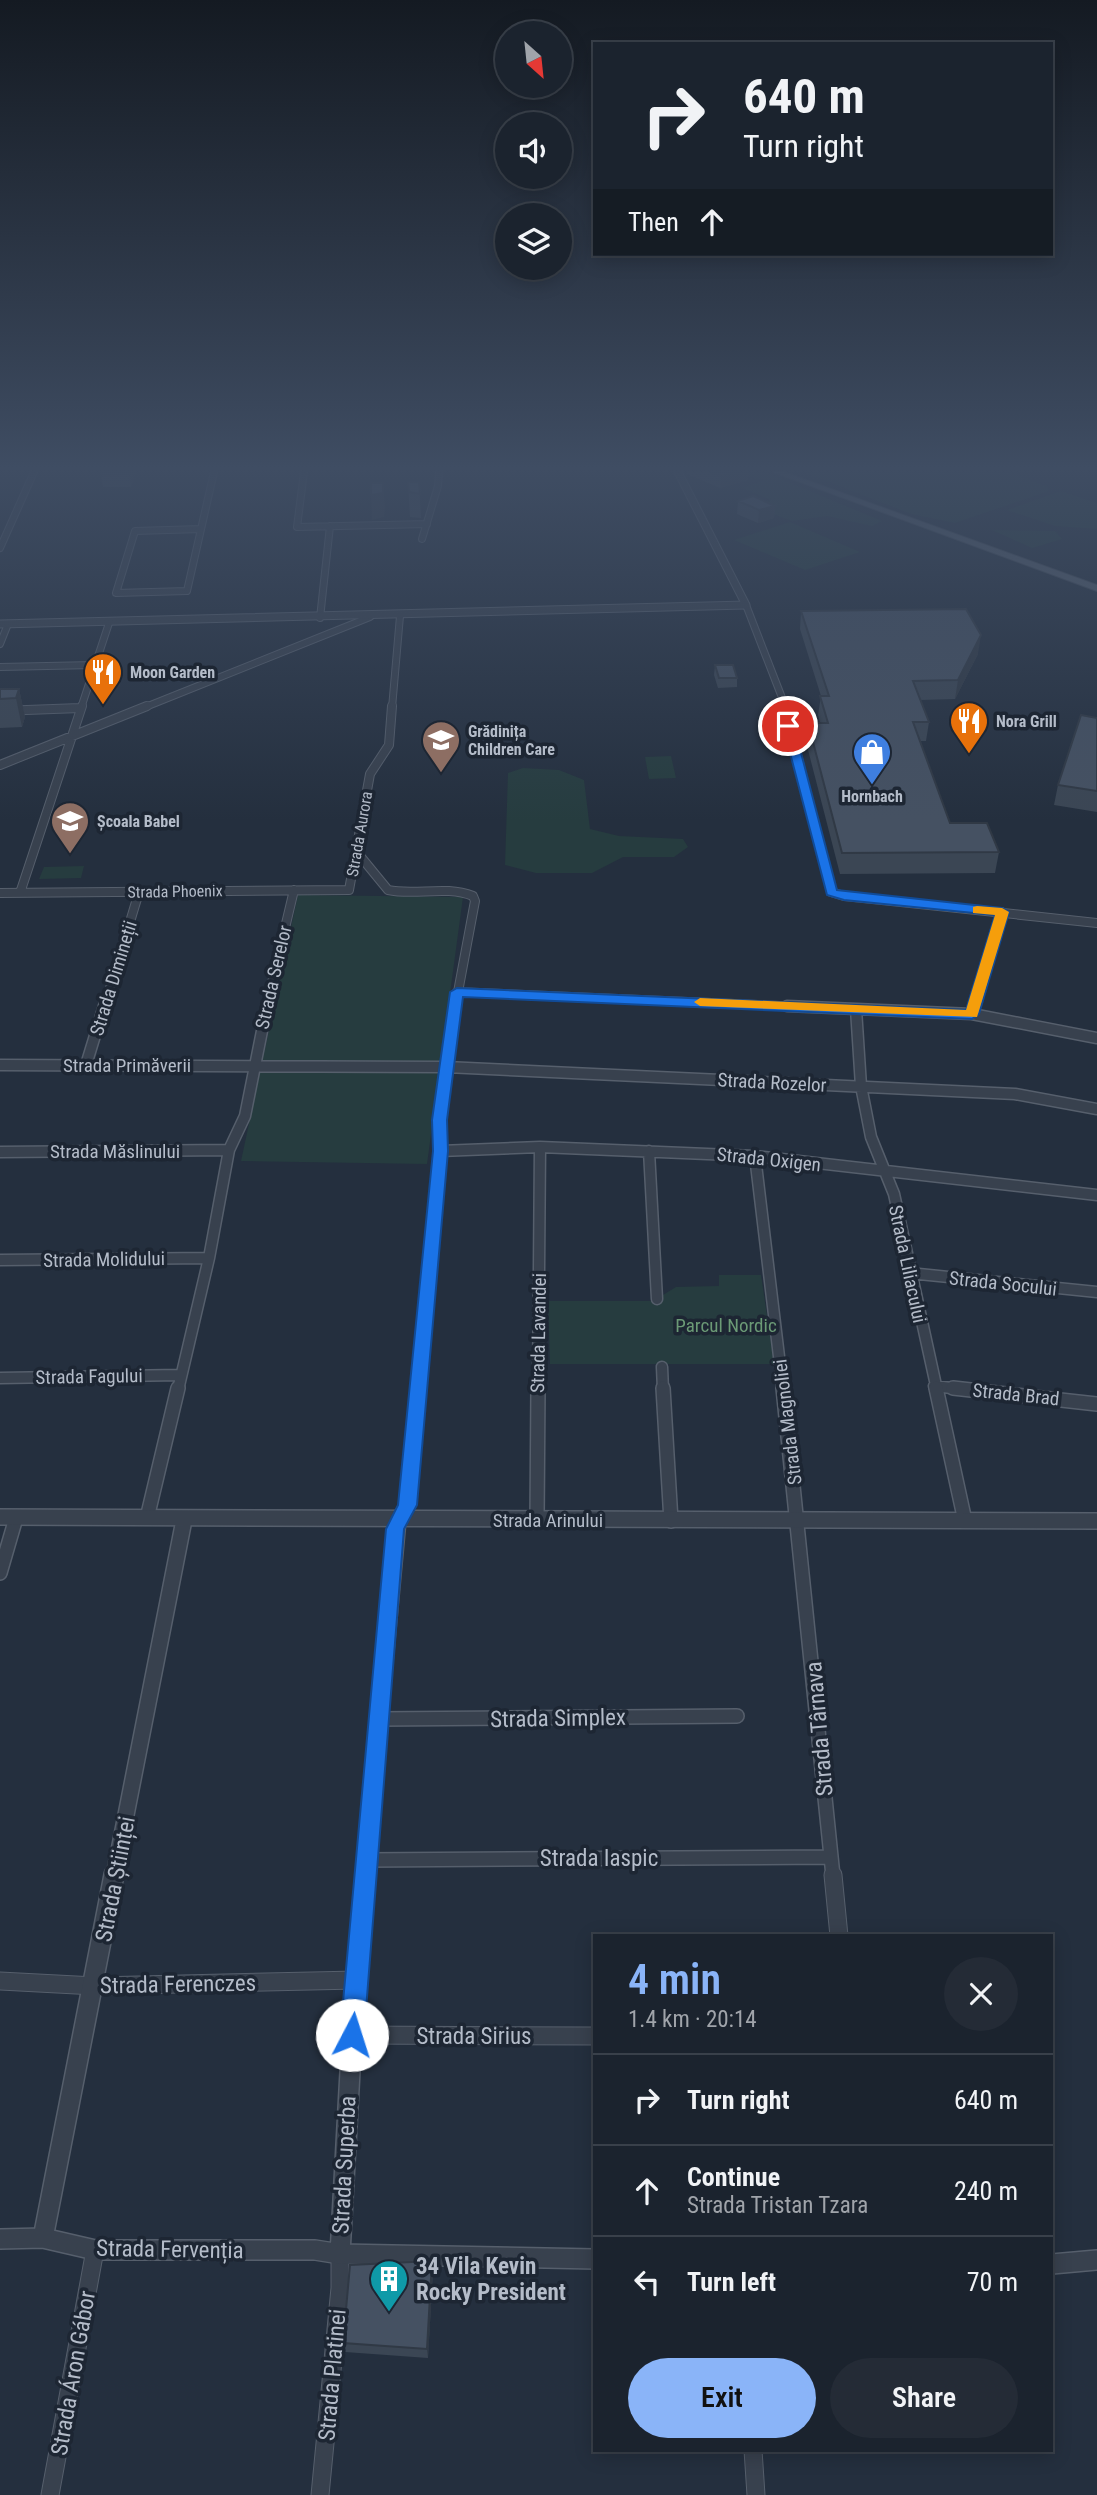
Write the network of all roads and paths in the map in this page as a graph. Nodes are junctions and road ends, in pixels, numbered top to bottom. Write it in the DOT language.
graph roads {
  1 [pos="117,588"];
  2 [pos="188,588"];
  3 [pos="323,588"];
  4 [pos="738,588"];
  5 [pos="746,605"];
  6 [pos="400,616"];
  7 [pos="370,617"];
  8 [pos="320,618"];
  9 [pos="109,623"];
  10 [pos="4,624"];
  11 [pos="0,644"];
  12 [pos="94,665"];
  13 [pos="0,667"];
  14 [pos="80,708"];
  15 [pos="0,711"];
  16 [pos="71,736"];
  17 [pos="0,765"];
  18 [pos="356,851"];
  19 [pos="293,890"];
  20 [pos="349,890"];
  21 [pos="139,892"];
  22 [pos="0,893"];
  23 [pos="20,893"];
  24 [pos="1002,912"];
  25 [pos="1097,923"];
  26 [pos="457,992"];
  27 [pos="856,1009"];
  28 [pos="972,1014"];
  29 [pos="1097,1038"];
  30 [pos="254,1064"];
  31 [pos="0,1065"];
  32 [pos="86,1065"];
  33 [pos="446,1067"];
  34 [pos="861,1086"];
  35 [pos="1097,1109"];
  36 [pos="540,1147"];
  37 [pos="229,1150"];
  38 [pos="440,1151"];
  39 [pos="649,1151"];
  40 [pos="0,1152"];
  41 [pos="755,1156"];
  42 [pos="886,1172"];
  43 [pos="1097,1195"];
  44 [pos="209,1258"];
  45 [pos="0,1260"];
  46 [pos="909,1273"];
  47 [pos="1097,1293"];
  48 [pos="657,1298"];
  49 [pos="662,1367"];
  50 [pos="179,1375"];
  51 [pos="0,1378"];
  52 [pos="934,1385"];
  53 [pos="1097,1404"];
  54 [pos="0,1517"];
  55 [pos="16,1517"];
  56 [pos="147,1518"];
  57 [pos="184,1520"];
  58 [pos="398,1520"];
  59 [pos="537,1520"];
  60 [pos="671,1521"];
  61 [pos="965,1521"];
  62 [pos="1097,1521"];
  63 [pos="799,1522"];
  64 [pos="0,1573"];
  65 [pos="737,1716"];
  66 [pos="379,1719"];
  67 [pos="830,1857"];
  68 [pos="367,1860"];
  69 [pos="839,1934"];
  70 [pos="357,1980"];
  71 [pos="0,1981"];
  72 [pos="95,1986"];
  73 [pos="352,2035"];
  74 [pos="593,2036"];
  75 [pos="43,2238"];
  76 [pos="0,2239"];
  77 [pos="95,2250"];
  78 [pos="340,2254"];
  79 [pos="593,2259"];
  80 [pos="1097,2260"];
  81 [pos="1053,2264"];
  82 [pos="752,2452"];
  83 [pos="50,2495"];
  84 [pos="320,2495"];
  85 [pos="756,2495"];
  1 -- 2 [label="street"];
  3 -- 8 [label="street"];
  4 -- 5 [label="street"];
  5 -- 6 [label="street"];
  5 -- 24 [label="street"];
  6 -- 7 [label="street"];
  6 -- 18 [label="street, Strada Aurora"];
  7 -- 8 [label="street"];
  7 -- 16 [label="street"];
  8 -- 9 [label="street"];
  9 -- 10 [label="street"];
  9 -- 12 [label="street"];
  10 -- 11 [label="street"];
  12 -- 13 [label="street"];
  12 -- 14 [label="street"];
  14 -- 15 [label="street"];
  14 -- 16 [label="street"];
  16 -- 17 [label="street"];
  16 -- 23 [label="street"];
  18 -- 20 [label="street, Strada Aurora"];
  18 -- 26 [label="street, Strada Superba"];
  19 -- 20 [label="street, Strada Phoenix"];
  19 -- 21 [label="street, Strada Phoenix"];
  19 -- 30 [label="street, Strada Serelor"];
  21 -- 23 [label="street, Strada Phoenix"];
  21 -- 32 [label="street, Strada Dimineții"];
  22 -- 23 [label="street, Strada Phoenix"];
  24 -- 25 [label="street"];
  24 -- 28 [label="street"];
  26 -- 27 [label="street"];
  26 -- 33 [label="street, Strada Superba"];
  27 -- 28 [label="street"];
  27 -- 34 [label="street, Strada Liliacului"];
  28 -- 29 [label="street"];
  30 -- 32 [label="street, Strada Primăverii"];
  30 -- 33 [label="street, Strada Primăverii"];
  30 -- 37 [label="street, Strada Serelor"];
  31 -- 32 [label="street, Strada Primăverii"];
  33 -- 34 [label="street, Strada Rozelor"];
  33 -- 38 [label="street, Strada Superba"];
  34 -- 35 [label="street, Strada Rozelor"];
  34 -- 42 [label="street, Strada Liliacului"];
  36 -- 38 [label="street, Strada Oxigen"];
  36 -- 39 [label="street, Strada Oxigen"];
  36 -- 59 [label="street, Strada Lavandei"];
  37 -- 40 [label="street, Strada Măslinului"];
  37 -- 44 [label="street, Strada Serelor"];
  38 -- 58 [label="street, Strada Superba"];
  39 -- 41 [label="street, Strada Oxigen"];
  39 -- 48 [label="street"];
  41 -- 42 [label="street, Strada Oxigen"];
  41 -- 63 [label="street, Strada Magnoliei"];
  42 -- 43 [label="street, Strada Oxigen"];
  42 -- 46 [label="street, Strada Liliacului"];
  44 -- 45 [label="street, Strada Molidului"];
  44 -- 50 [label="street, Strada Serelor"];
  46 -- 47 [label="street, Strada Socului"];
  46 -- 52 [label="street, Strada Liliacului"];
  49 -- 60 [label="street"];
  50 -- 51 [label="street, Strada Fagului"];
  50 -- 56 [label="street"];
  52 -- 53 [label="street, Strada Brad"];
  52 -- 61 [label="street, Strada Liliacului"];
  54 -- 55 [label="street, Strada Arinului"];
  55 -- 56 [label="street, Strada Arinului"];
  55 -- 64 [label="street"];
  56 -- 57 [label="street, Strada Arinului"];
  57 -- 58 [label="street, Strada Arinului"];
  57 -- 72 [label="street, Strada Științei"];
  58 -- 59 [label="street, Strada Arinului"];
  58 -- 66 [label="street, Strada Superba"];
  59 -- 60 [label="street, Strada Arinului"];
  60 -- 63 [label="street, Strada Arinului"];
  61 -- 62 [label="street, Strada Arinului"];
  61 -- 63 [label="street, Strada Arinului"];
  63 -- 67 [label="street, Strada Târnava"];
  65 -- 66 [label="street, Strada Simplex"];
  66 -- 68 [label="street, Strada Superba"];
  67 -- 68 [label="street, Strada Iaspic"];
  67 -- 69 [label="street, Strada Târnava"];
  68 -- 70 [label="street, Strada Superba"];
  70 -- 72 [label="street, Strada Ferenczes"];
  70 -- 73 [label="street, Strada Superba"];
  71 -- 72 [label="street, Strada Ferenczes"];
  72 -- 75 [label="street, Strada Științei"];
  73 -- 74 [label="street, Strada Sirius"];
  73 -- 78 [label="street, Strada Superba"];
  75 -- 76 [label="street, Strada Fervenția"];
  75 -- 77 [label="street, Strada Fervenția"];
  77 -- 78 [label="street, Strada Fervenția"];
  77 -- 83 [label="street, Strada Áron Gábor"];
  78 -- 79 [label="street, Strada Fervenția"];
  78 -- 84 [label="street, Strada Platinei"];
  80 -- 81 [label="street"];
  82 -- 85 [label="street"];
}
